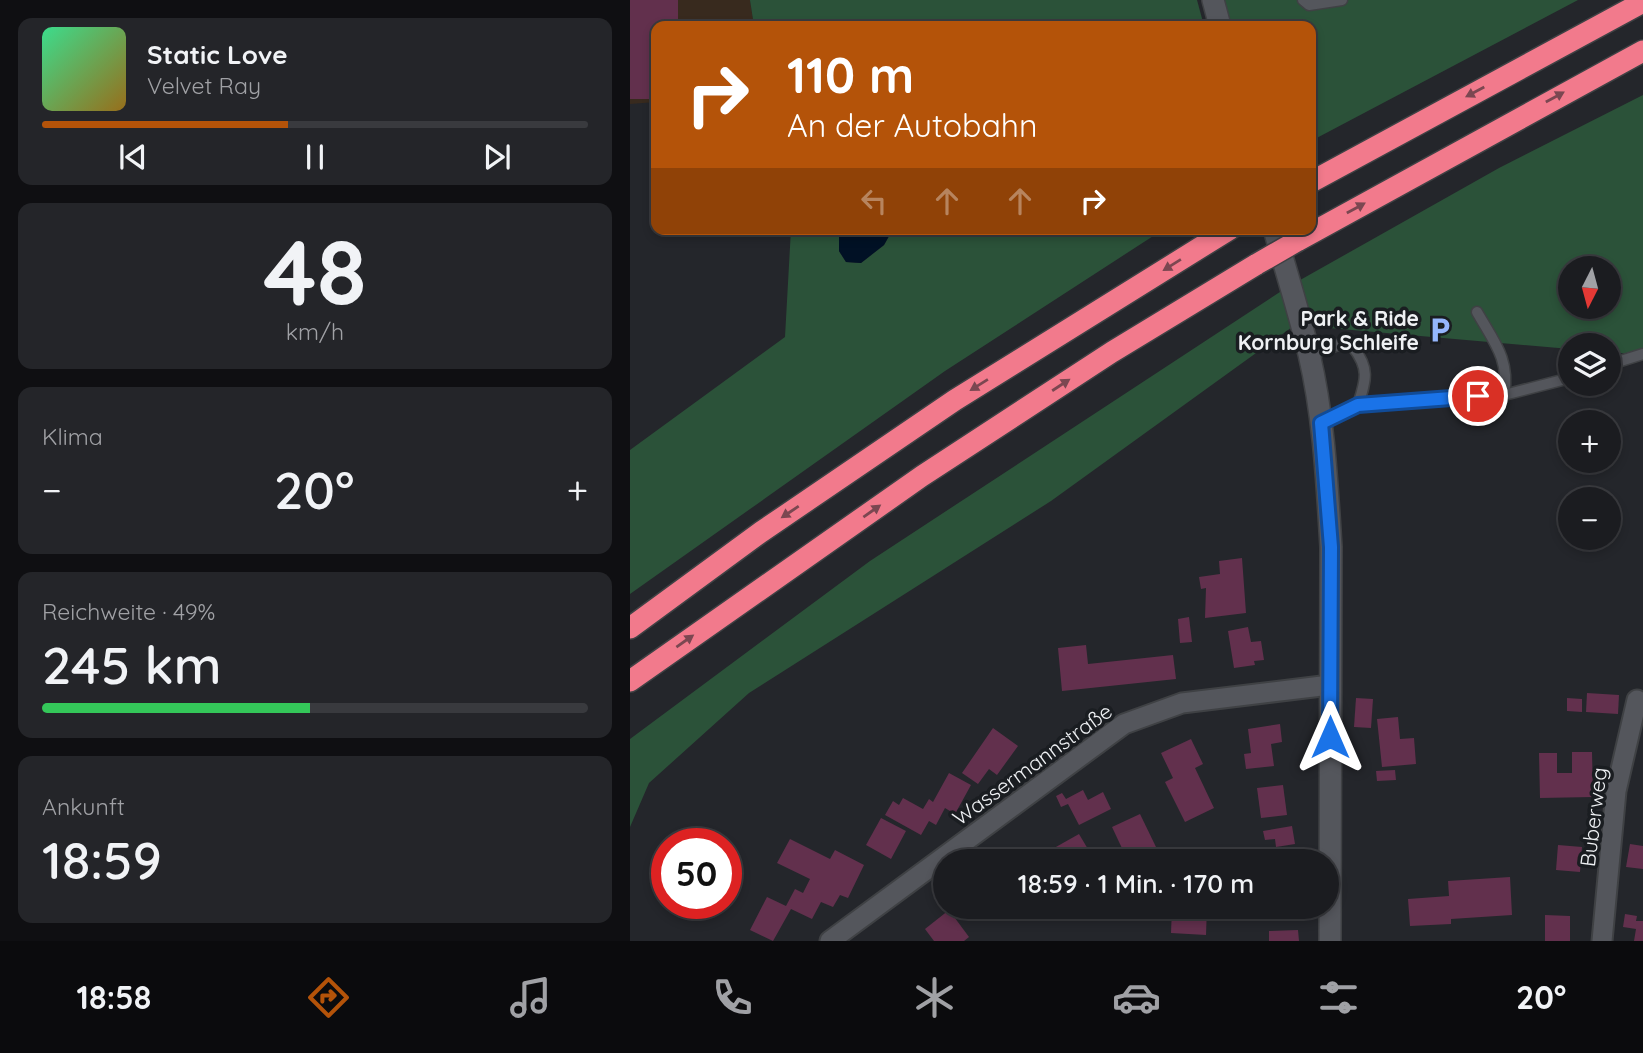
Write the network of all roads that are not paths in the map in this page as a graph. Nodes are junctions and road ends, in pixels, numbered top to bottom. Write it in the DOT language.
graph roads {
  1 [pos="1213,0"];
  2 [pos="1303,0"];
  3 [pos="1342,0"];
  4 [pos="1643,2"];
  5 [pos="1219,21"];
  6 [pos="1643,51"];
  7 [pos="1316,179"];
  8 [pos="1316,230"];
  9 [pos="1220,235"];
  10 [pos="1276,235"];
  11 [pos="1308,235"];
  12 [pos="1477,312"];
  13 [pos="1643,354"];
  14 [pos="1309,355"];
  15 [pos="1621,361"];
  16 [pos="1558,381"];
  17 [pos="1504,395"];
  18 [pos="1358,405"];
  19 [pos="1321,423"];
  20 [pos="630,628"];
  21 [pos="630,681"];
  22 [pos="1330,685"];
  23 [pos="1637,700"];
  24 [pos="830,941"];
  25 [pos="1330,941"];
  26 [pos="1602,941"];
  1 -- 5 [label="main road"];
  2 -- 3 [label="lane"];
  4 -- 7 [label="highway, one-way"];
  8 -- 6 [label="highway, one-way, bridge"];
  9 -- 20 [label="highway, one-way"];
  10 -- 14 [label="main road"];
  21 -- 11 [label="highway, one-way, bridge"];
  12 -- 17 [label="lane"];
  13 -- 15 [label="lane"];
  14 -- 18 [label="lane"];
  14 -- 19 [label="main road"];
  16 -- 17 [label="lane"];
  17 -- 18 [label="lane"];
  18 -- 19 [label="lane"];
  19 -- 22 [label="main road"];
  22 -- 24 [label="street, Wassermannstraße"];
  22 -- 25 [label="main road"];
  23 -- 26 [label="street, Buberweg"];
}
